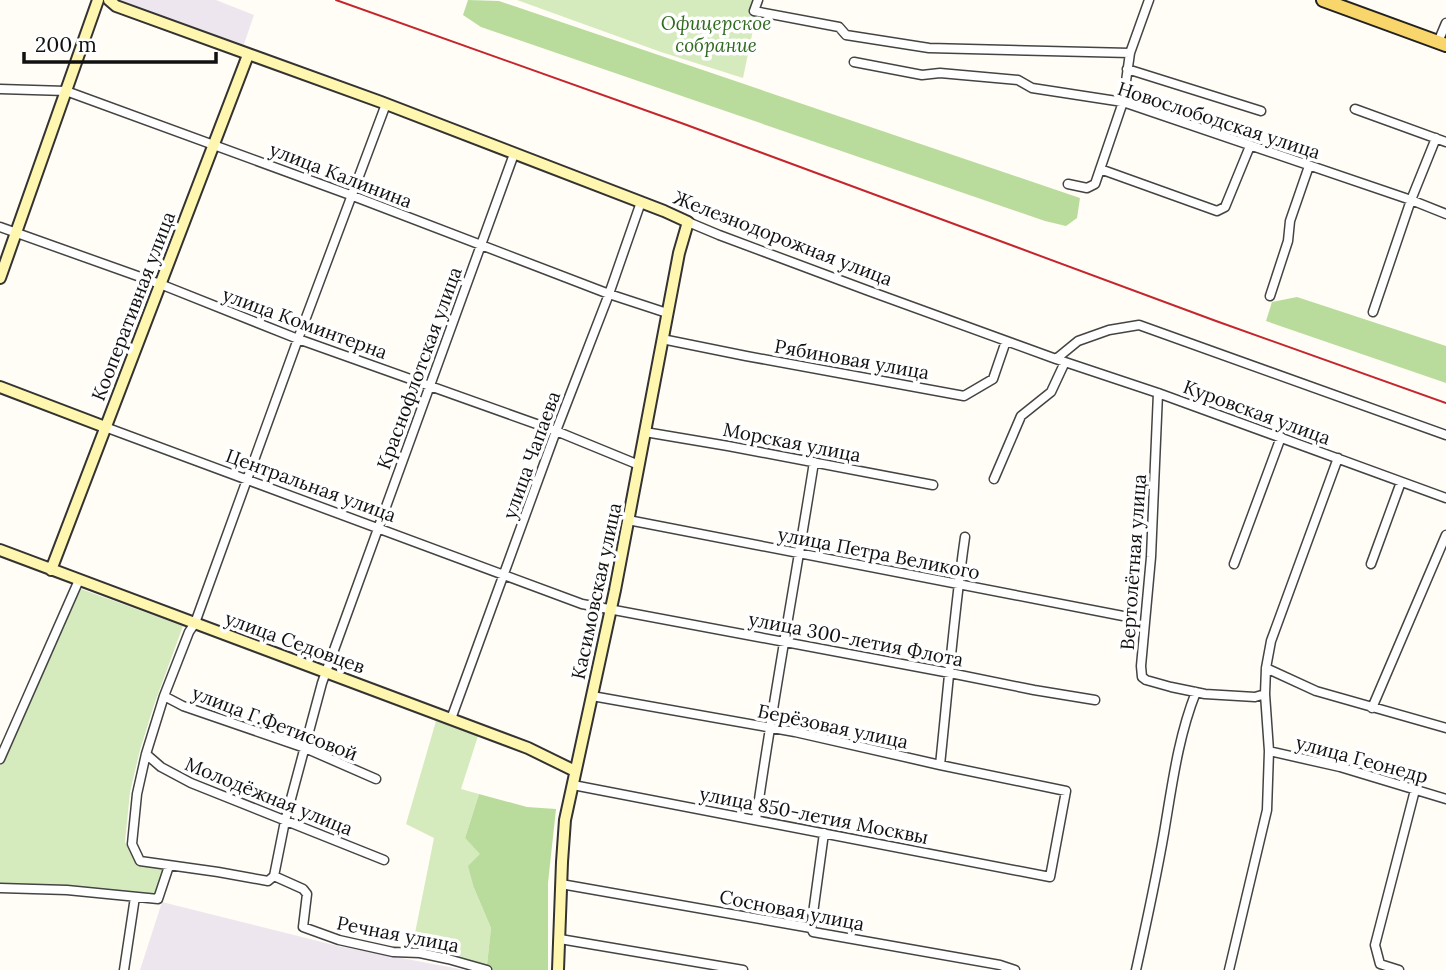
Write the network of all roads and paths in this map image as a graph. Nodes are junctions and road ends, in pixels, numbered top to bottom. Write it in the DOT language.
graph roads {
  1 [pos="98,0"];
  2 [pos="109,0"];
  3 [pos="758,0"];
  4 [pos="1149,0"];
  5 [pos="1323,0"];
  6 [pos="1446,23"];
  7 [pos="1442,43"];
  8 [pos="1130,53"];
  9 [pos="248,55"];
  10 [pos="854,62"];
  11 [pos="1127,69"];
  12 [pos="0,89"];
  13 [pos="66,90"];
  14 [pos="1123,102"];
  15 [pos="386,104"];
  16 [pos="1355,109"];
  17 [pos="1261,111"];
  18 [pos="1436,138"];
  19 [pos="1446,142"];
  20 [pos="214,144"];
  21 [pos="1250,146"];
  22 [pos="514,154"];
  23 [pos="1310,166"];
  24 [pos="1100,169"];
  25 [pos="1068,184"];
  26 [pos="353,196"];
  27 [pos="1411,200"];
  28 [pos="641,202"];
  29 [pos="1446,214"];
  30 [pos="688,222"];
  31 [pos="0,227"];
  32 [pos="15,232"];
  33 [pos="480,246"];
  34 [pos="0,278"];
  35 [pos="160,284"];
  36 [pos="609,294"];
  37 [pos="1270,296"];
  38 [pos="1373,312"];
  39 [pos="667,313"];
  40 [pos="298,339"];
  41 [pos="663,339"];
  42 [pos="1006,341"];
  43 [pos="1056,359"];
  44 [pos="1065,362"];
  45 [pos="431,385"];
  46 [pos="0,387"];
  47 [pos="1158,393"];
  48 [pos="105,427"];
  49 [pos="556,430"];
  50 [pos="645,432"];
  51 [pos="1446,435"];
  52 [pos="1281,437"];
  53 [pos="1338,458"];
  54 [pos="814,462"];
  55 [pos="639,465"];
  56 [pos="246,479"];
  57 [pos="993,479"];
  58 [pos="1401,482"];
  59 [pos="933,485"];
  60 [pos="1446,498"];
  61 [pos="628,520"];
  62 [pos="378,528"];
  63 [pos="1446,535"];
  64 [pos="964,537"];
  65 [pos="0,550"];
  66 [pos="800,553"];
  67 [pos="1234,564"];
  68 [pos="1371,564"];
  69 [pos="51,570"];
  70 [pos="503,576"];
  71 [pos="79,580"];
  72 [pos="958,584"];
  73 [pos="611,610"];
  74 [pos="1123,617"];
  75 [pos="195,623"];
  76 [pos="785,642"];
  77 [pos="1266,668"];
  78 [pos="326,672"];
  79 [pos="950,673"];
  80 [pos="1196,692"];
  81 [pos="1265,694"];
  82 [pos="164,696"];
  83 [pos="592,696"];
  84 [pos="1095,700"];
  85 [pos="1372,708"];
  86 [pos="451,719"];
  87 [pos="769,727"];
  88 [pos="1446,728"];
  89 [pos="305,748"];
  90 [pos="1269,751"];
  91 [pos="146,754"];
  92 [pos="0,759"];
  93 [pos="940,765"];
  94 [pos="575,771"];
  95 [pos="376,779"];
  96 [pos="573,785"];
  97 [pos="1415,790"];
  98 [pos="1446,799"];
  99 [pos="756,820"];
  100 [pos="285,821"];
  101 [pos="824,834"];
  102 [pos="384,860"];
  103 [pos="169,866"];
  104 [pos="274,876"];
  105 [pos="1050,877"];
  106 [pos="561,884"];
  107 [pos="0,888"];
  108 [pos="135,897"];
  109 [pos="811,928"];
  110 [pos="560,939"];
  111 [pos="124,970"];
  112 [pos="487,970"];
  113 [pos="558,970"];
  114 [pos="743,970"];
  115 [pos="1015,970"];
  116 [pos="1136,970"];
  117 [pos="1229,970"];
  118 [pos="1399,970"];
  1 -- 13 [label="street"];
  2 -- 9 [label="street, Железнодорожная улица"];
  3 -- 8 [label="street"];
  4 -- 8 [label="street"];
  5 -- 7 [label="main road"];
  6 -- 7 [label="street"];
  8 -- 11 [label="street"];
  9 -- 15 [label="street, Железнодорожная улица"];
  9 -- 20 [label="street, Кооперативная улица"];
  10 -- 14 [label="street, Новослободская улица"];
  11 -- 14 [label="street"];
  11 -- 17 [label="street"];
  12 -- 13 [label="street, улица Калинина"];
  13 -- 20 [label="street, улица Калинина"];
  13 -- 32 [label="street"];
  14 -- 21 [label="street, Новослободская улица"];
  14 -- 24 [label="street"];
  15 -- 22 [label="street, Железнодорожная улица"];
  15 -- 26 [label="street"];
  16 -- 18 [label="street"];
  18 -- 19 [label="street"];
  18 -- 27 [label="street"];
  20 -- 26 [label="street, улица Калинина"];
  20 -- 35 [label="street, Кооперативная улица"];
  21 -- 23 [label="street, Новослободская улица"];
  21 -- 24 [label="street"];
  22 -- 28 [label="street, Железнодорожная улица"];
  22 -- 33 [label="street, Краснофлотская улица"];
  23 -- 27 [label="street, Новослободская улица"];
  23 -- 37 [label="street"];
  24 -- 25 [label="street"];
  26 -- 33 [label="street, улица Калинина"];
  26 -- 40 [label="street"];
  27 -- 29 [label="street, Новослободская улица"];
  27 -- 38 [label="street"];
  28 -- 30 [label="street, Железнодорожная улица"];
  28 -- 36 [label="street, улица Чапаева"];
  30 -- 39 [label="street, Касимовская улица"];
  30 -- 42 [label="street, Железнодорожная улица"];
  31 -- 32 [label="street, улица Коминтерна"];
  32 -- 34 [label="street"];
  32 -- 35 [label="street, улица Коминтерна"];
  33 -- 36 [label="street, улица Калинина"];
  33 -- 45 [label="street, Краснофлотская улица"];
  35 -- 40 [label="street, улица Коминтерна"];
  35 -- 48 [label="street, Кооперативная улица"];
  36 -- 39 [label="street, улица Калинина"];
  36 -- 49 [label="street, улица Чапаева"];
  39 -- 41 [label="street, Касимовская улица"];
  40 -- 45 [label="street, улица Коминтерна"];
  40 -- 56 [label="street"];
  41 -- 42 [label="street, Рябиновая улица"];
  41 -- 50 [label="street, Касимовская улица"];
  42 -- 43 [label="street, Железнодорожная улица"];
  43 -- 44 [label="street, Куровская улица"];
  43 -- 51 [label="street"];
  44 -- 47 [label="street, Куровская улица"];
  44 -- 57 [label="street"];
  45 -- 49 [label="street, улица Коминтерна"];
  45 -- 62 [label="street, Краснофлотская улица"];
  46 -- 48 [label="street, Центральная улица"];
  47 -- 52 [label="street, Куровская улица"];
  47 -- 80 [label="street, Вертолётная улица"];
  48 -- 56 [label="street, Центральная улица"];
  48 -- 69 [label="street, Кооперативная улица"];
  49 -- 55 [label="street, улица Коминтерна"];
  49 -- 70 [label="street, улица Чапаева"];
  50 -- 54 [label="street, Морская улица"];
  50 -- 55 [label="street, Касимовская улица"];
  52 -- 53 [label="street, Куровская улица"];
  52 -- 67 [label="street"];
  53 -- 58 [label="street, Куровская улица"];
  53 -- 77 [label="street"];
  54 -- 59 [label="street, Морская улица"];
  54 -- 66 [label="street"];
  55 -- 61 [label="street, Касимовская улица"];
  56 -- 62 [label="street, Центральная улица"];
  56 -- 75 [label="street"];
  58 -- 60 [label="street, Куровская улица"];
  58 -- 68 [label="street"];
  61 -- 66 [label="street, улица Петра Великого"];
  61 -- 73 [label="street, Касимовская улица"];
  62 -- 70 [label="street, Центральная улица"];
  62 -- 78 [label="street, Краснофлотская улица"];
  63 -- 85 [label="street"];
  64 -- 72 [label="street"];
  65 -- 69 [label="street, улица Седовцев"];
  66 -- 72 [label="street, улица Петра Великого"];
  66 -- 76 [label="street"];
  69 -- 71 [label="street, улица Седовцев"];
  70 -- 73 [label="street, Центральная улица"];
  70 -- 86 [label="street, улица Чапаева"];
  71 -- 75 [label="street, улица Седовцев"];
  71 -- 92 [label="street"];
  72 -- 74 [label="street, улица Петра Великого"];
  72 -- 79 [label="street"];
  73 -- 76 [label="street, улица 300-летия Флота"];
  73 -- 83 [label="street, Касимовская улица"];
  75 -- 78 [label="street, улица Седовцев"];
  75 -- 82 [label="street"];
  76 -- 79 [label="street, улица 300-летия Флота"];
  76 -- 87 [label="street"];
  77 -- 81 [label="street"];
  77 -- 85 [label="street"];
  78 -- 86 [label="street, улица Седовцев"];
  78 -- 89 [label="street, Краснофлотская улица"];
  79 -- 84 [label="street, улица 300-летия Флота"];
  79 -- 93 [label="street"];
  80 -- 81 [label="street, Вертолётная улица"];
  80 -- 116 [label="street"];
  81 -- 90 [label="street"];
  82 -- 89 [label="street, улица Г.Фетисовой"];
  82 -- 91 [label="street"];
  83 -- 87 [label="street, Берёзовая улица"];
  83 -- 94 [label="street, Касимовская улица"];
  85 -- 88 [label="street"];
  86 -- 94 [label="street, улица Седовцев"];
  87 -- 93 [label="street, Берёзовая улица"];
  87 -- 99 [label="street"];
  89 -- 95 [label="street, улица Г.Фетисовой"];
  89 -- 100 [label="street, Краснофлотская улица"];
  90 -- 97 [label="street, улица Геонедр"];
  90 -- 117 [label="street"];
  91 -- 100 [label="street, Молодёжная улица"];
  91 -- 103 [label="street, Речная улица"];
  93 -- 105 [label="street, Берёзовая улица"];
  94 -- 96 [label="street, Касимовская улица"];
  96 -- 99 [label="street, улица 850-летия Москвы"];
  96 -- 106 [label="street, Касимовская улица"];
  97 -- 98 [label="street, улица Геонедр"];
  97 -- 118 [label="street"];
  99 -- 101 [label="street, улица 850-летия Москвы"];
  100 -- 102 [label="street, Молодёжная улица"];
  100 -- 104 [label="street, Краснофлотская улица"];
  101 -- 105 [label="street, улица 850-летия Москвы"];
  101 -- 109 [label="street"];
  103 -- 104 [label="street, Речная улица"];
  103 -- 108 [label="street"];
  104 -- 112 [label="street, Речная улица"];
  106 -- 109 [label="street, Сосновая улица"];
  106 -- 110 [label="street, Касимовская улица"];
  107 -- 108 [label="street"];
  108 -- 111 [label="street"];
  109 -- 115 [label="street, Сосновая улица"];
  110 -- 113 [label="street, Касимовская улица"];
  110 -- 114 [label="street"];
}
